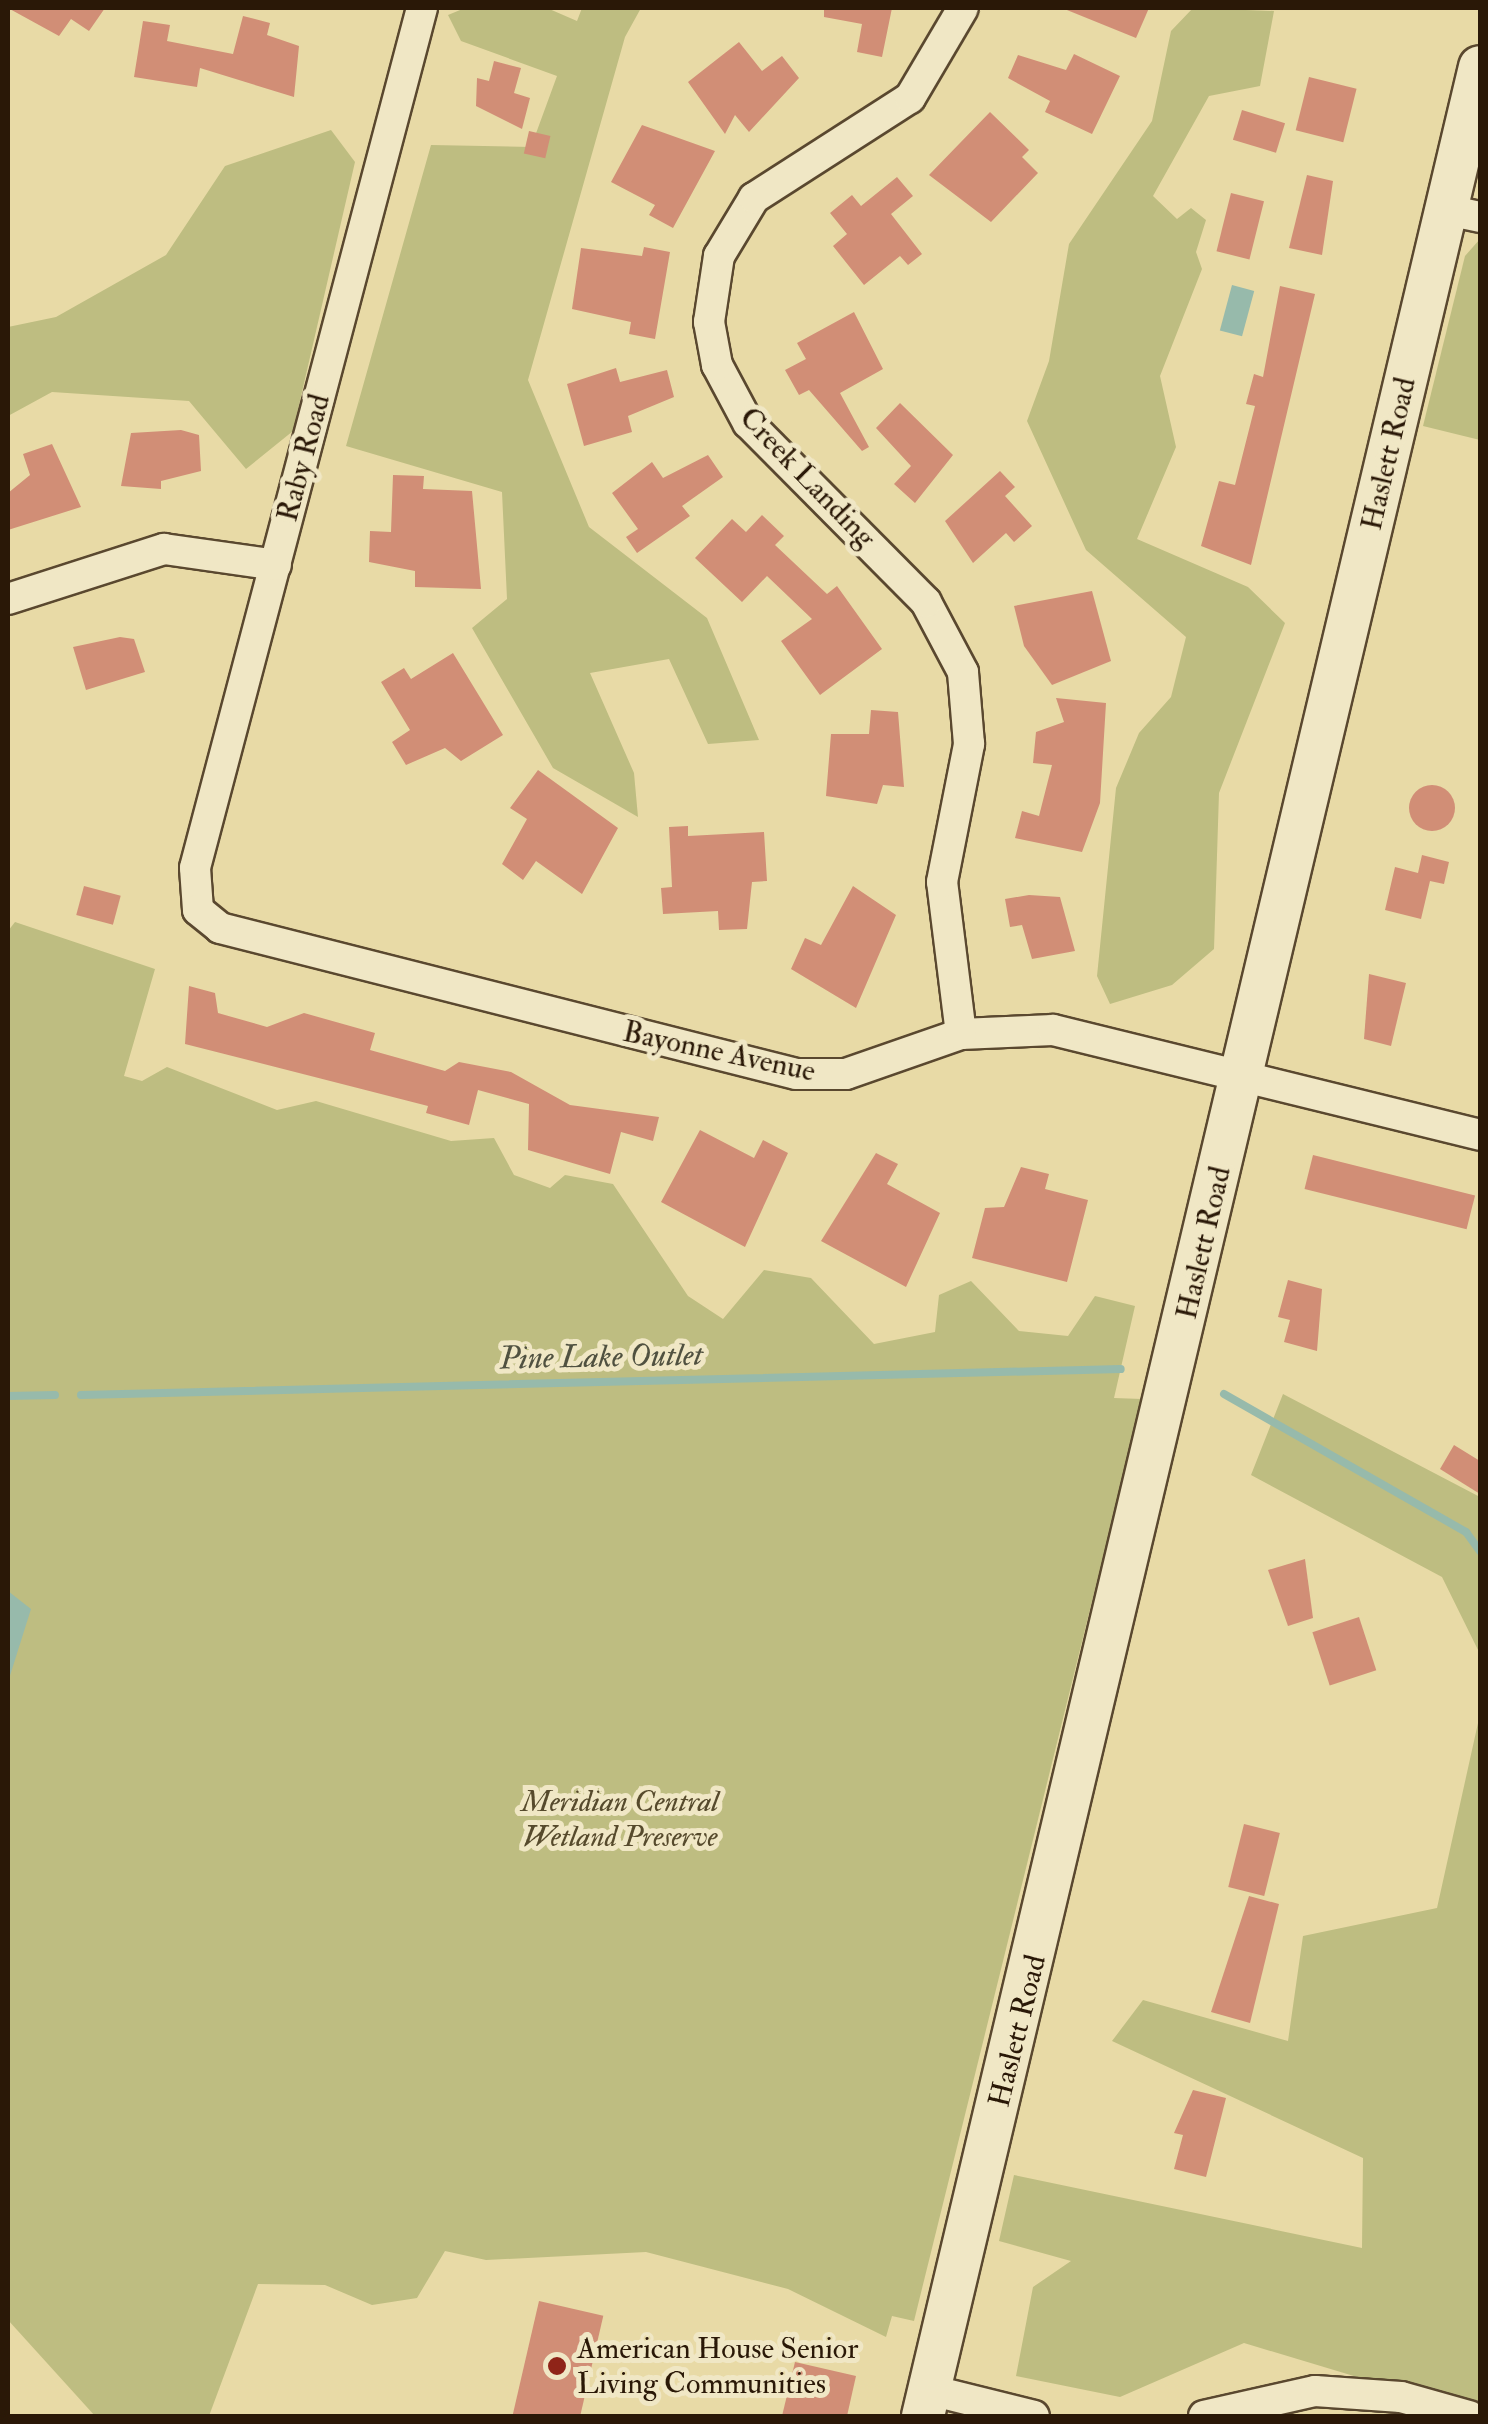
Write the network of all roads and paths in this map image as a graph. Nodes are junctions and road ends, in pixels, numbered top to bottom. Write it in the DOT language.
graph roads {
  1 [pos="422,8"];
  2 [pos="964,8"];
  3 [pos="1480,68"];
  4 [pos="1464,214"];
  5 [pos="276,565"];
  6 [pos="8,598"];
  7 [pos="198,910"];
  8 [pos="962,1034"];
  9 [pos="1244,1072"];
  10 [pos="1480,1135"];
  11 [pos="926,2403"];
  12 [pos="1034,2416"];
  13 [pos="1204,2416"];
  14 [pos="1470,2416"];
  1 -- 5 [label="street, Raby Road"];
  2 -- 8 [label="street, Creek Landing"];
  3 -- 4 [label="main road, Haslett Road"];
  4 -- 9 [label="main road, Haslett Road"];
  5 -- 6 [label="street"];
  5 -- 7 [label="street, Raby Road"];
  7 -- 8 [label="street, Bayonne Avenue"];
  8 -- 9 [label="street, Bayonne Avenue"];
  9 -- 10 [label="street, Bayonne Avenue"];
  9 -- 11 [label="main road, Haslett Road"];
  11 -- 12 [label="street"];
  13 -- 14 [label="street"];
}
